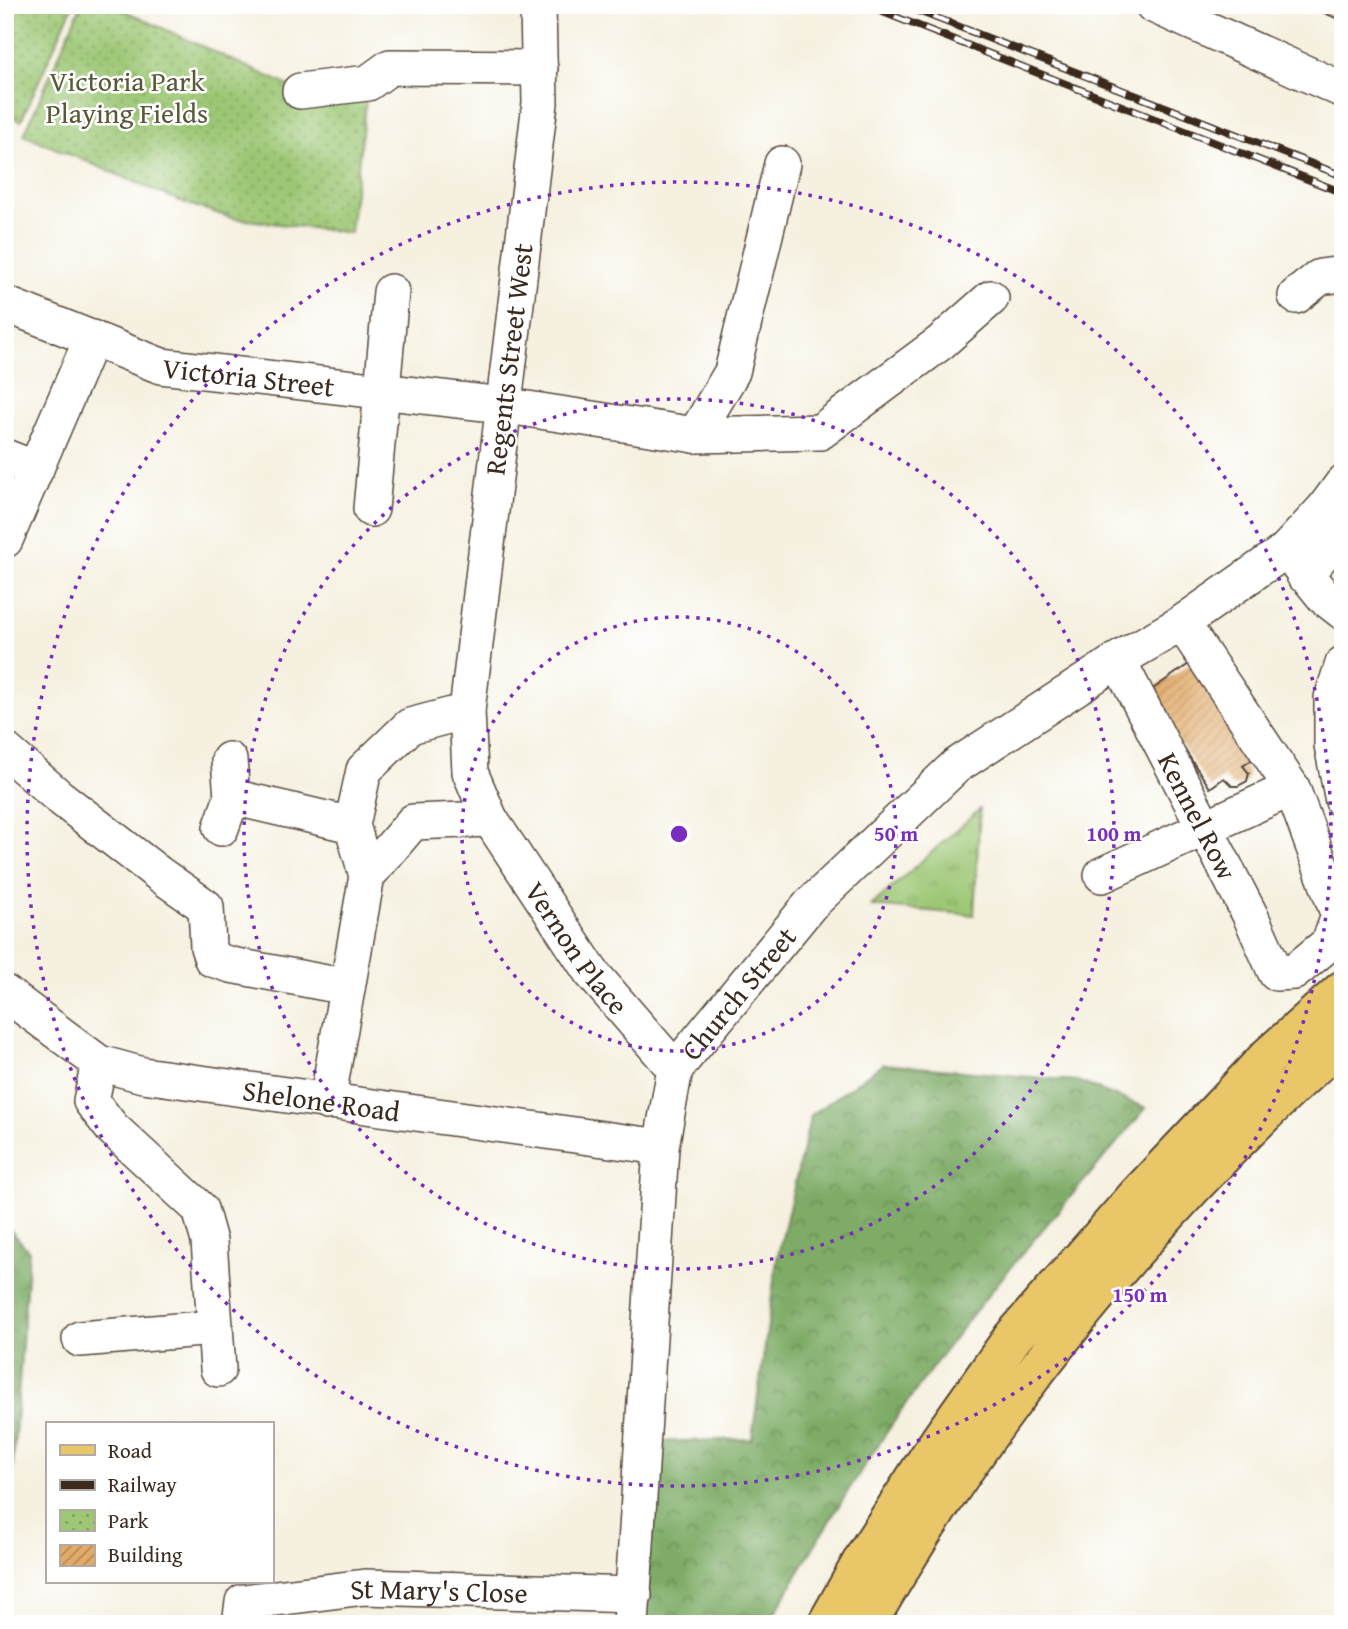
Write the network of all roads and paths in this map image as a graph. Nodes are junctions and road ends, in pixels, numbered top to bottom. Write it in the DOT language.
graph roads {
  1 [pos="538,5"];
  2 [pos="1153,5"];
  3 [pos="540,68"];
  4 [pos="1343,90"];
  5 [pos="300,91"];
  6 [pos="782,164"];
  7 [pos="1343,274"];
  8 [pos="391,292"];
  9 [pos="1296,296"];
  10 [pos="991,298"];
  11 [pos="5,304"];
  12 [pos="92,338"];
  13 [pos="383,391"];
  14 [pos="502,405"];
  15 [pos="695,435"];
  16 [pos="20,463"];
  17 [pos="1343,483"];
  18 [pos="371,509"];
  19 [pos="1343,533"];
  20 [pos="5,540"];
  21 [pos="1295,563"];
  22 [pos="1343,612"];
  23 [pos="1182,623"];
  24 [pos="1118,660"];
  25 [pos="1343,664"];
  26 [pos="467,711"];
  27 [pos="5,750"];
  28 [pos="229,760"];
  29 [pos="470,772"];
  30 [pos="1292,788"];
  31 [pos="1343,801"];
  32 [pos="490,819"];
  33 [pos="352,825"];
  34 [pos="1204,827"];
  35 [pos="1102,875"];
  36 [pos="367,876"];
  37 [pos="347,987"];
  38 [pos="1343,990"];
  39 [pos="5,993"];
  40 [pos="1343,1040"];
  41 [pos="99,1063"];
  42 [pos="675,1069"];
  43 [pos="327,1102"];
  44 [pos="661,1147"];
  45 [pos="1189,1166"];
  46 [pos="214,1328"];
  47 [pos="80,1339"];
  48 [pos="218,1369"];
  49 [pos="236,1603"];
  50 [pos="632,1609"];
  51 [pos="827,1624"];
  52 [pos="867,1624"];
  1 -- 3 [label="street, Regents Street West"];
  2 -- 4 [label="street"];
  3 -- 5 [label="street"];
  3 -- 14 [label="street, Regents Street West"];
  6 -- 15 [label="street"];
  7 -- 9 [label="street"];
  8 -- 13 [label="street"];
  10 -- 15 [label="street, Victoria Street"];
  11 -- 12 [label="street, Victoria Street"];
  12 -- 13 [label="street, Victoria Street"];
  12 -- 16 [label="street"];
  13 -- 14 [label="street, Victoria Street"];
  13 -- 18 [label="street"];
  14 -- 15 [label="street, Victoria Street"];
  14 -- 26 [label="street, Regents Street West"];
  16 -- 20 [label="street"];
  17 -- 21 [label="street"];
  19 -- 21 [label="street"];
  21 -- 22 [label="street"];
  21 -- 23 [label="street, Church Street"];
  23 -- 24 [label="street, Church Street"];
  23 -- 30 [label="street"];
  24 -- 34 [label="street, Kennel Row"];
  24 -- 42 [label="street, Church Street"];
  25 -- 31 [label="street"];
  26 -- 29 [label="street, Regents Street West"];
  26 -- 33 [label="street"];
  27 -- 37 [label="street"];
  28 -- 33 [label="street"];
  29 -- 32 [label="street, Vernon Place"];
  30 -- 34 [label="street"];
  30 -- 34 [label="street, Kennel Row"];
  32 -- 36 [label="street"];
  32 -- 42 [label="street, Vernon Place"];
  33 -- 36 [label="street"];
  34 -- 35 [label="street"];
  36 -- 37 [label="street"];
  37 -- 43 [label="street"];
  38 -- 45 [label="main road"];
  39 -- 41 [label="street, Shelone Road"];
  40 -- 45 [label="main road"];
  41 -- 43 [label="street, Shelone Road"];
  41 -- 46 [label="street"];
  42 -- 44 [label="street, Church Street"];
  43 -- 44 [label="street, Shelone Road"];
  44 -- 50 [label="street, Church Street"];
  45 -- 51 [label="main road"];
  45 -- 52 [label="main road"];
  46 -- 47 [label="street"];
  46 -- 48 [label="street"];
  49 -- 50 [label="street, St Mary's Close"];
}
